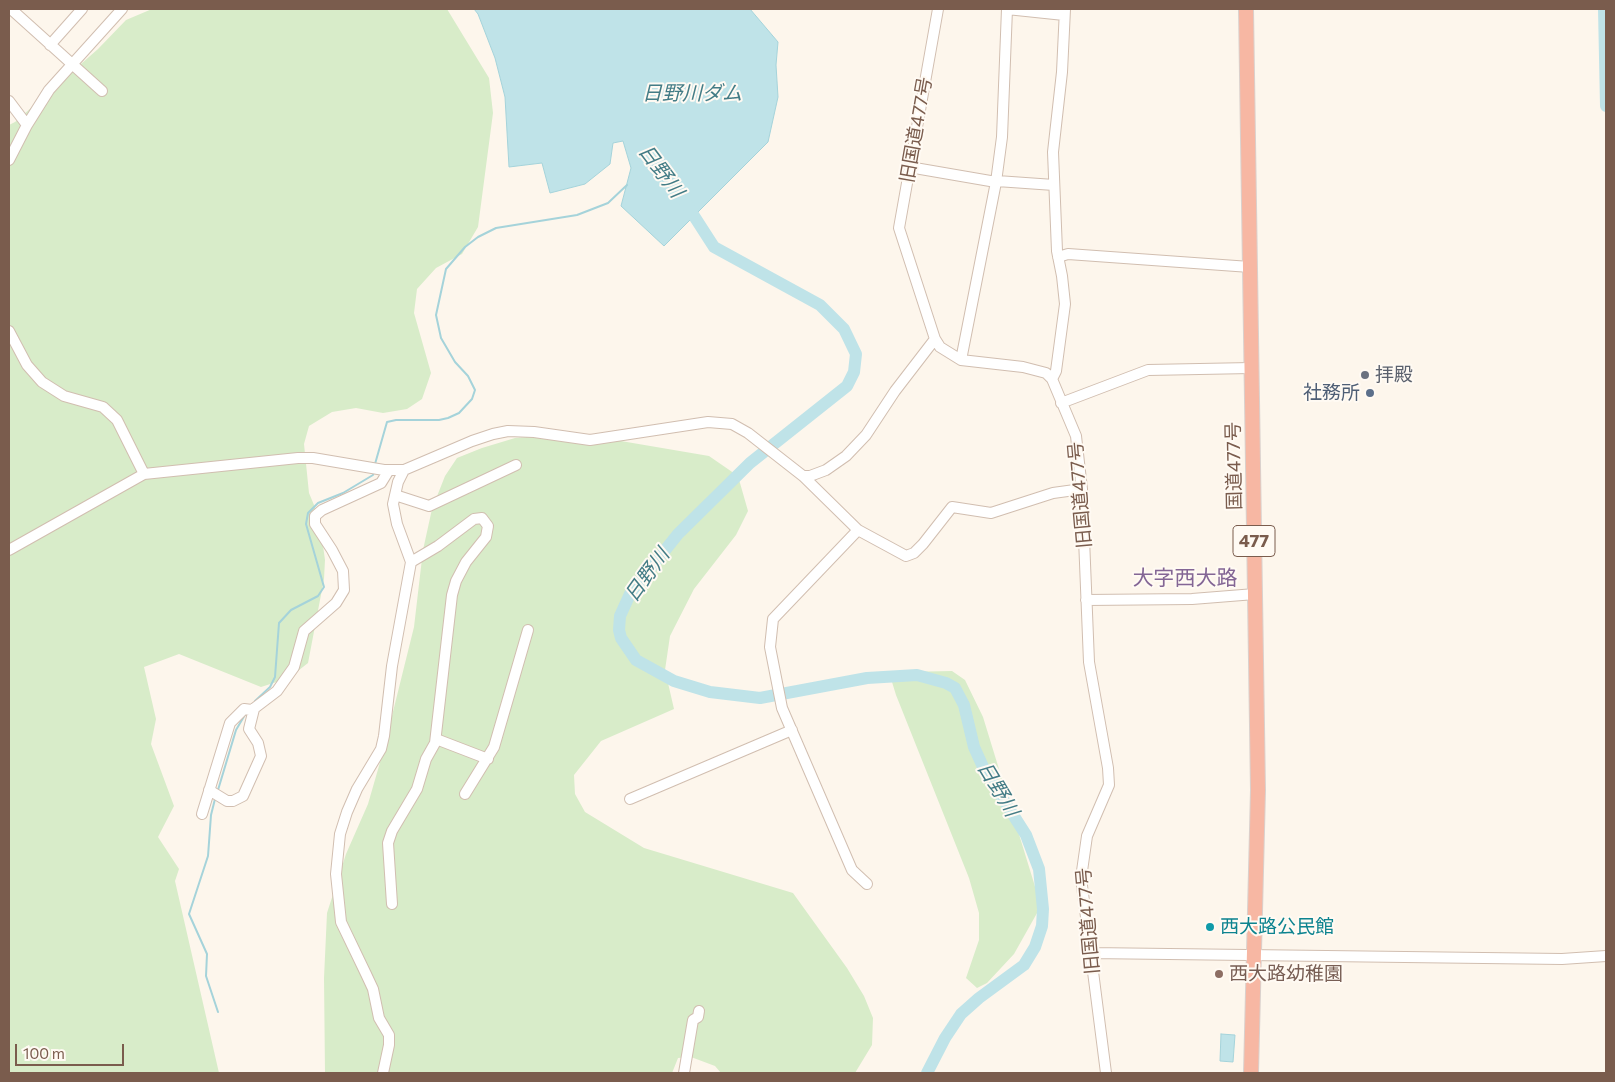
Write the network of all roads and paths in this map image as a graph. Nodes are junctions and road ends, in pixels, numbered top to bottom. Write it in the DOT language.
graph roads {
  1 [pos="82,9"];
  2 [pos="122,9"];
  3 [pos="938,9"];
  4 [pos="1007,9"];
  5 [pos="1246,9"];
  6 [pos="18,11"];
  7 [pos="1064,12"];
  8 [pos="50,45"];
  9 [pos="72,64"];
  10 [pos="102,91"];
  11 [pos="9,101"];
  12 [pos="27,125"];
  13 [pos="9,160"];
  14 [pos="909,167"];
  15 [pos="996,182"];
  16 [pos="1054,185"];
  17 [pos="1058,257"];
  18 [pos="1250,267"];
  19 [pos="9,331"];
  20 [pos="936,339"];
  21 [pos="961,360"];
  22 [pos="1251,368"];
  23 [pos="1052,379"];
  24 [pos="1061,403"];
  25 [pos="516,465"];
  26 [pos="387,470"];
  27 [pos="404,470"];
  28 [pos="144,474"];
  29 [pos="803,476"];
  30 [pos="1082,489"];
  31 [pos="395,495"];
  32 [pos="858,530"];
  33 [pos="9,550"];
  34 [pos="411,562"];
  35 [pos="1255,594"];
  36 [pos="1086,600"];
  37 [pos="528,630"];
  38 [pos="250,709"];
  39 [pos="792,730"];
  40 [pos="436,739"];
  41 [pos="488,759"];
  42 [pos="214,794"];
  43 [pos="465,794"];
  44 [pos="630,799"];
  45 [pos="202,814"];
  46 [pos="867,884"];
  47 [pos="392,904"];
  48 [pos="1090,953"];
  49 [pos="1255,954"];
  50 [pos="1606,956"];
  51 [pos="699,1011"];
  52 [pos="383,1073"];
  53 [pos="684,1073"];
  54 [pos="1106,1073"];
  55 [pos="1251,1073"];
  1 -- 8 [label="street"];
  2 -- 9 [label="street"];
  3 -- 14 [label="street, 旧国道477号"];
  4 -- 7 [label="street"];
  4 -- 15 [label="street"];
  5 -- 18 [label="highway, 国道477号 / 477"];
  6 -- 8 [label="street"];
  7 -- 16 [label="street"];
  8 -- 9 [label="street"];
  9 -- 10 [label="street"];
  9 -- 12 [label="street"];
  11 -- 12 [label="street"];
  12 -- 13 [label="street"];
  14 -- 15 [label="street"];
  14 -- 20 [label="street, 旧国道477号"];
  15 -- 16 [label="street"];
  15 -- 21 [label="street"];
  16 -- 17 [label="street"];
  17 -- 18 [label="street"];
  17 -- 23 [label="street"];
  18 -- 22 [label="highway, 国道477号 / 477"];
  19 -- 28 [label="street"];
  20 -- 21 [label="street, 旧国道477号"];
  20 -- 29 [label="street"];
  21 -- 23 [label="street, 旧国道477号"];
  22 -- 24 [label="street"];
  22 -- 35 [label="highway, 国道477号 / 477"];
  23 -- 24 [label="street, 旧国道477号"];
  24 -- 30 [label="street, 旧国道477号"];
  25 -- 31 [label="street"];
  26 -- 27 [label="street"];
  26 -- 28 [label="street"];
  26 -- 38 [label="street"];
  27 -- 29 [label="street"];
  27 -- 31 [label="street"];
  28 -- 33 [label="street"];
  29 -- 32 [label="street"];
  30 -- 32 [label="street"];
  30 -- 36 [label="street, 旧国道477号"];
  31 -- 34 [label="street"];
  32 -- 39 [label="street"];
  34 -- 40 [label="street"];
  34 -- 52 [label="street"];
  35 -- 36 [label="street"];
  35 -- 49 [label="highway, 国道477号 / 477"];
  36 -- 48 [label="street, 旧国道477号"];
  37 -- 41 [label="street"];
  38 -- 42 [label="street"];
  38 -- 42 [label="street"];
  39 -- 44 [label="street"];
  39 -- 46 [label="street"];
  40 -- 41 [label="street"];
  40 -- 47 [label="street"];
  41 -- 43 [label="street"];
  42 -- 45 [label="street"];
  48 -- 49 [label="street"];
  48 -- 54 [label="street, 旧国道477号"];
  49 -- 50 [label="street"];
  49 -- 55 [label="highway, 国道477号 / 477"];
  51 -- 53 [label="street"];
}
